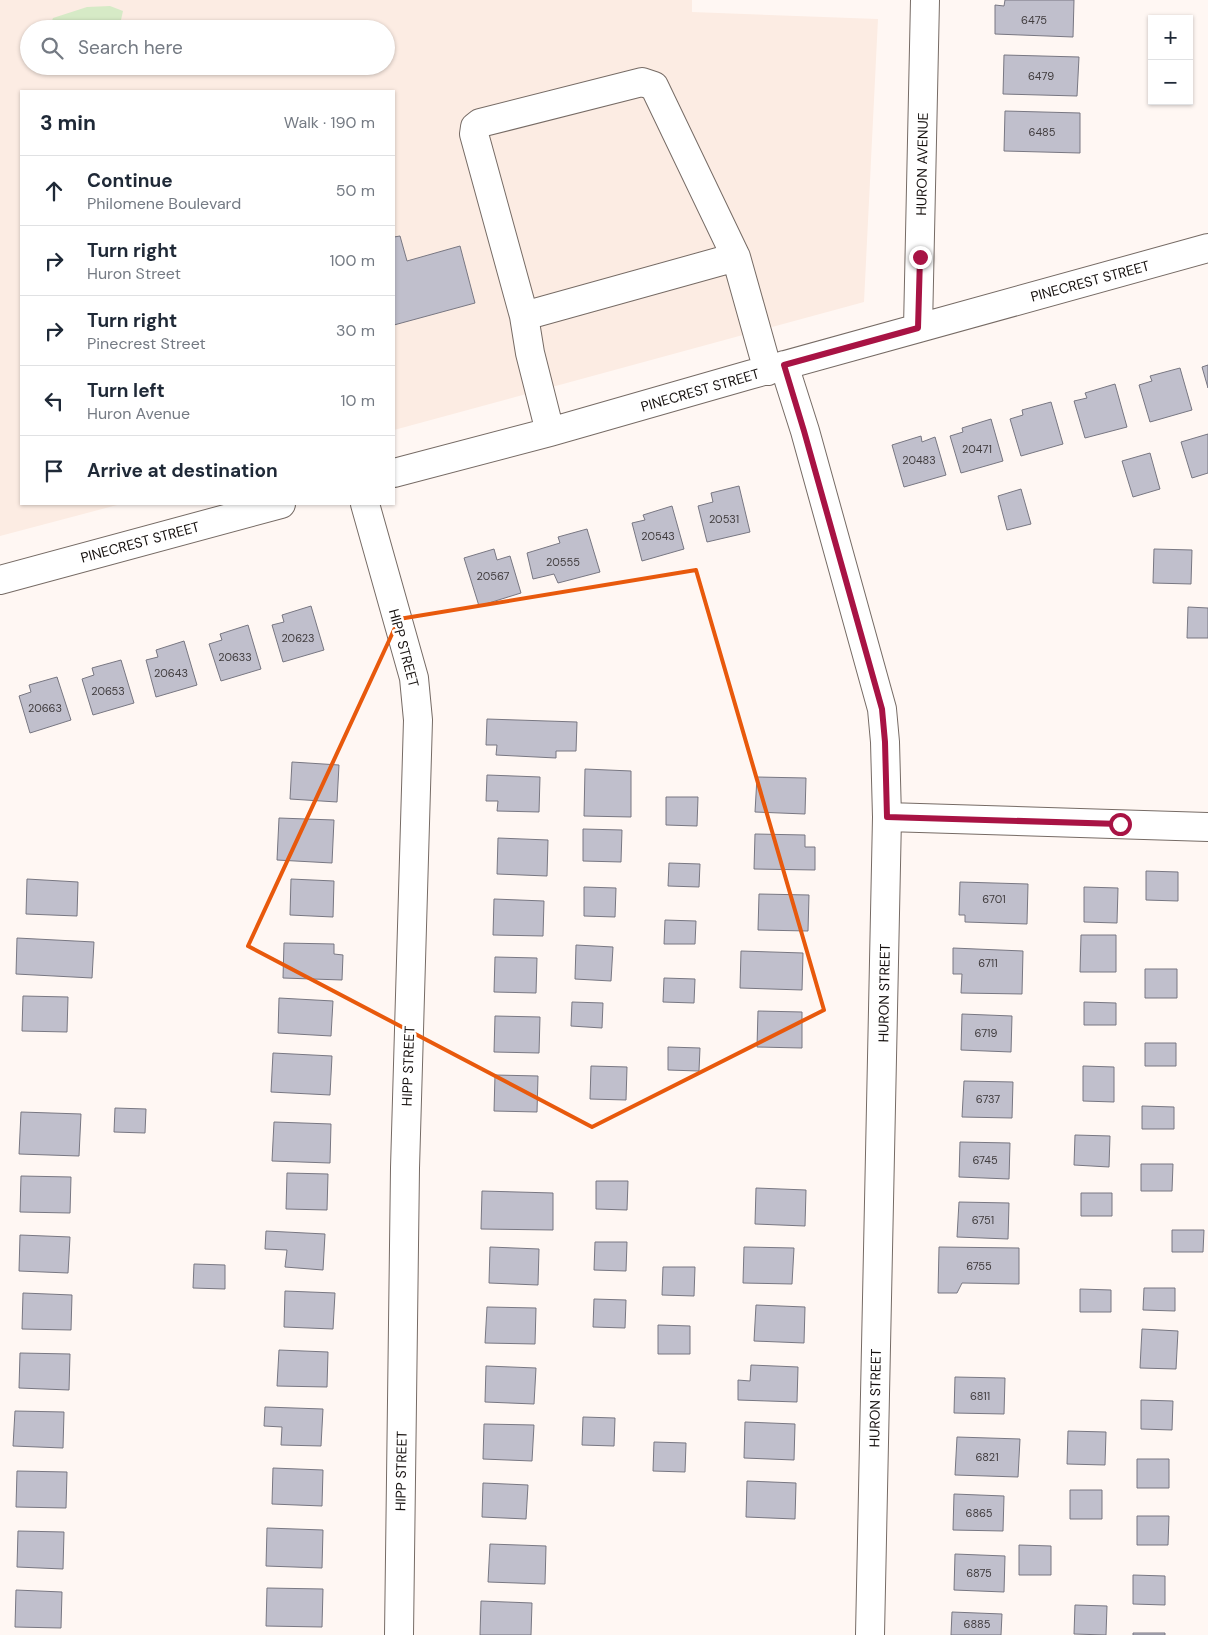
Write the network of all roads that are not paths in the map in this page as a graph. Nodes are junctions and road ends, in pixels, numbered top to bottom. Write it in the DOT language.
graph roads {
  1 [pos="925,0"];
  2 [pos="1208,248"];
  3 [pos="736,258"];
  4 [pos="524,316"];
  5 [pos="918,328"];
  6 [pos="776,368"];
  7 [pos="550,432"];
  8 [pos="395,473"];
  9 [pos="276,505"];
  10 [pos="365,505"];
  11 [pos="0,580"];
  12 [pos="887,817"];
  13 [pos="1208,827"];
  14 [pos="399,1635"];
  15 [pos="870,1635"];
  1 -- 5 [label="street, HURON AVENUE"];
  2 -- 5 [label="street, PINECREST STREET"];
  3 -- 4 [label="street"];
  3 -- 4 [label="street, HURON STREET"];
  3 -- 6 [label="street, HURON STREET"];
  4 -- 7 [label="street"];
  5 -- 6 [label="street, PINECREST STREET"];
  6 -- 7 [label="street, PINECREST STREET"];
  6 -- 12 [label="street, HURON STREET"];
  7 -- 8 [label="street, PINECREST STREET"];
  9 -- 11 [label="street, PINECREST STREET"];
  10 -- 14 [label="street, HIPP STREET"];
  12 -- 13 [label="street"];
  12 -- 15 [label="street, HURON STREET"];
}
